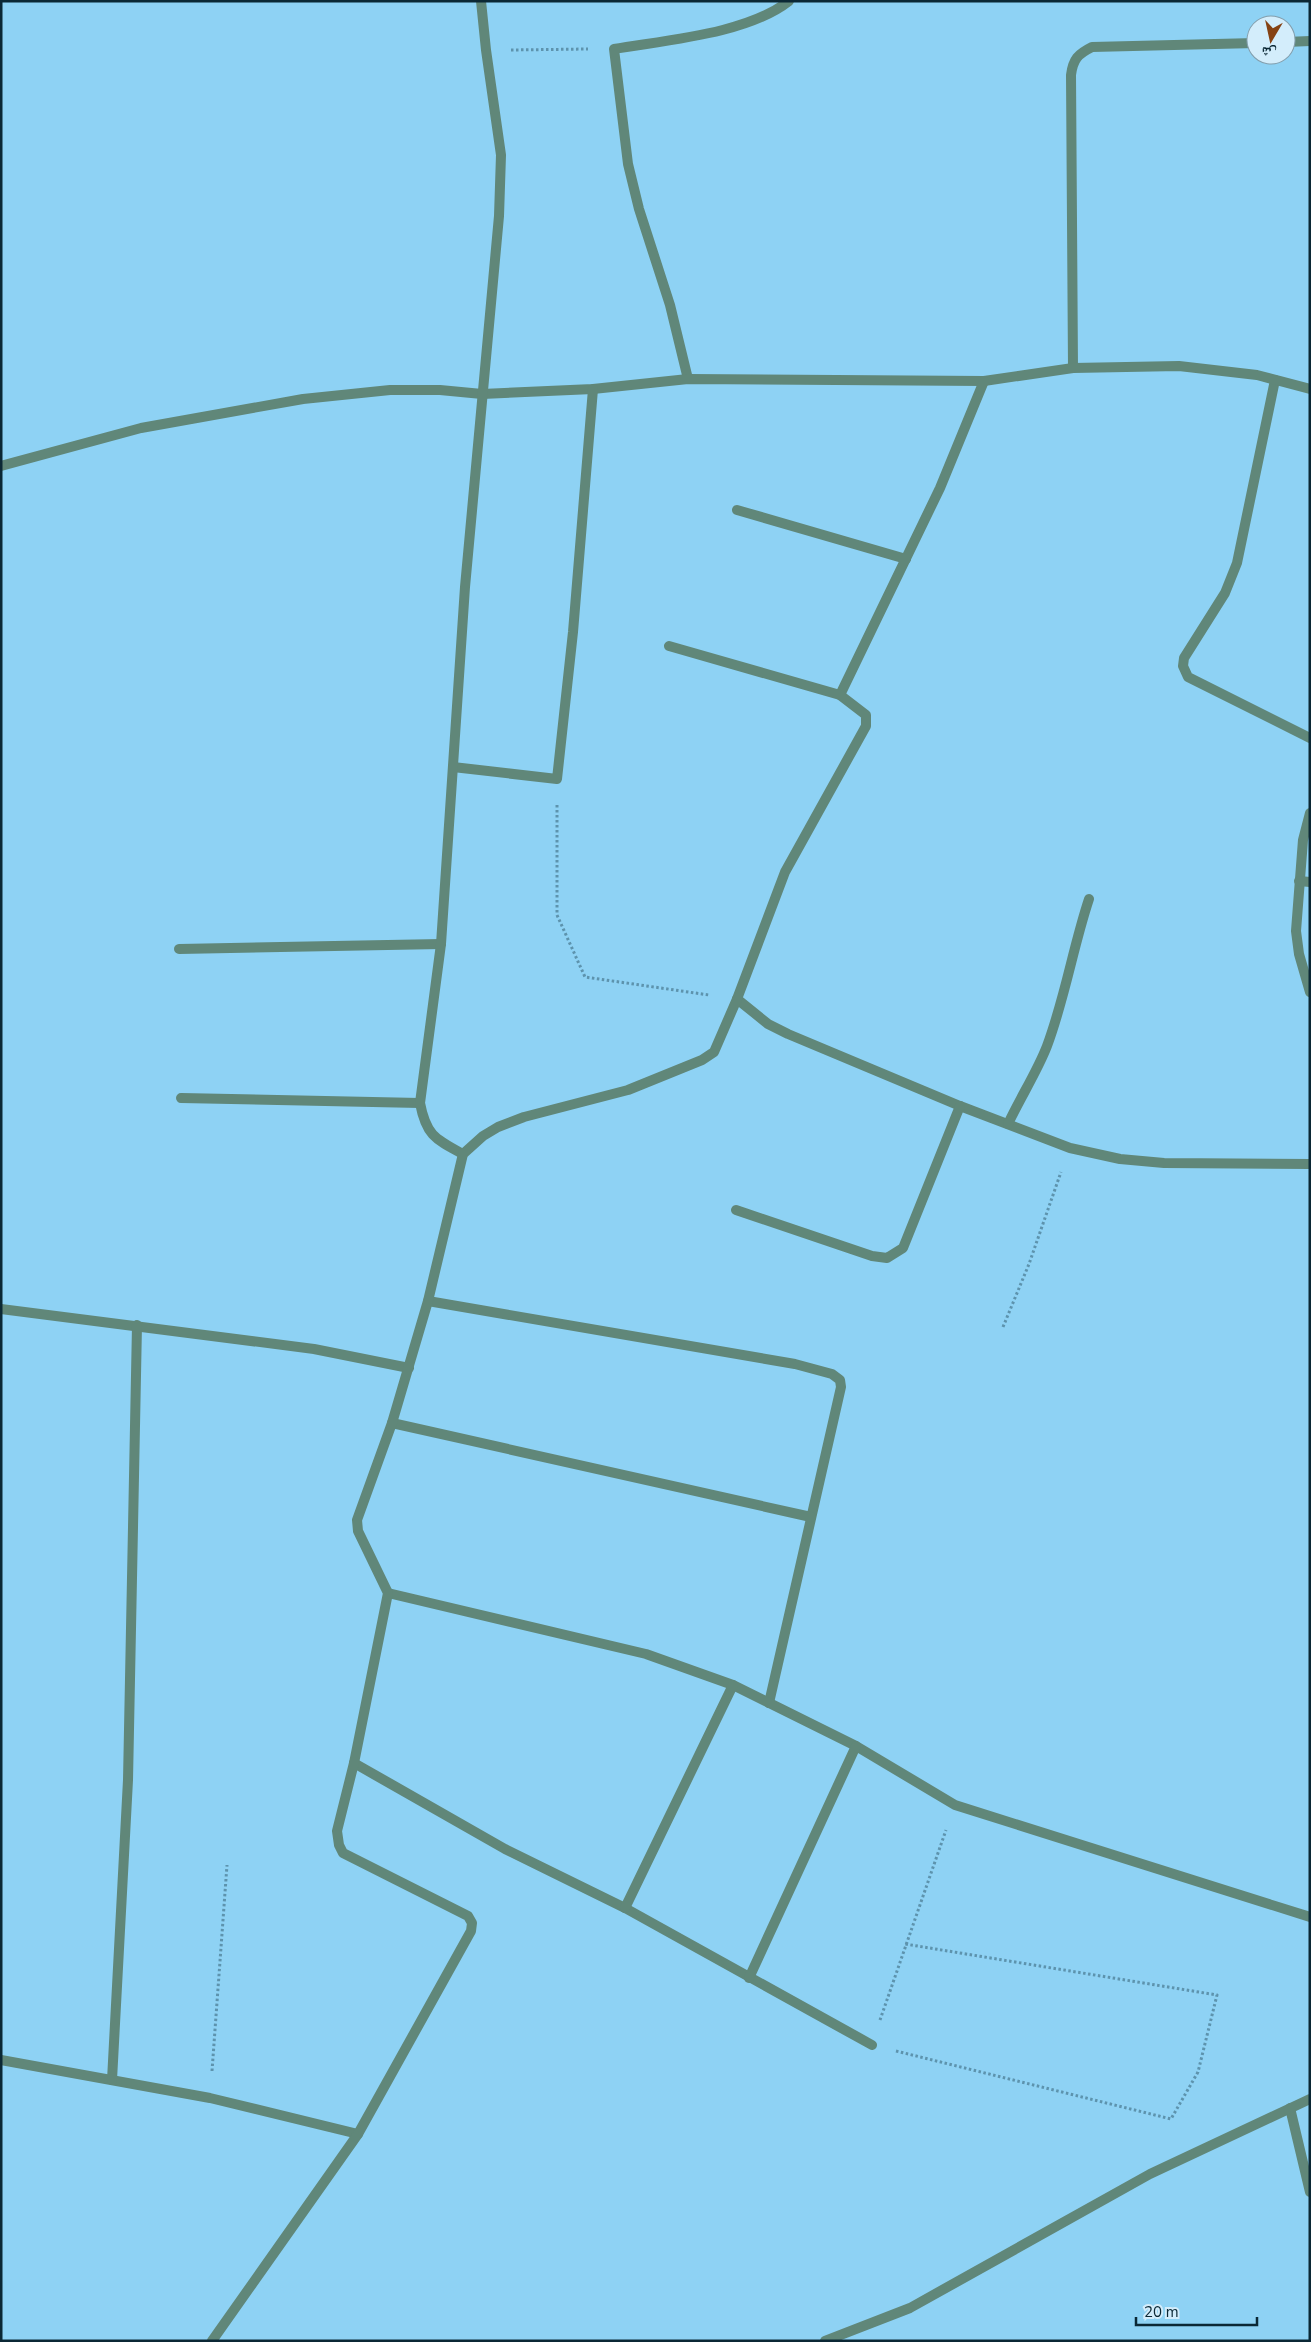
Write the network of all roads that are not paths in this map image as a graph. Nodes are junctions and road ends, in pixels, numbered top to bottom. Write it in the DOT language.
graph roads {
  1 [pos="481,1"];
  2 [pos="789,1"];
  3 [pos="1310,41"];
  4 [pos="1296,42"];
  5 [pos="1246,43"];
  6 [pos="1073,368"];
  7 [pos="688,379"];
  8 [pos="1275,380"];
  9 [pos="984,381"];
  10 [pos="593,389"];
  11 [pos="1310,389"];
  12 [pos="482,394"];
  13 [pos="1,466"];
  14 [pos="737,510"];
  15 [pos="906,559"];
  16 [pos="669,646"];
  17 [pos="840,695"];
  18 [pos="1310,738"];
  19 [pos="453,767"];
  20 [pos="1310,813"];
  21 [pos="1299,881"];
  22 [pos="1310,882"];
  23 [pos="1089,899"];
  24 [pos="441,944"];
  25 [pos="178,949"];
  26 [pos="1310,992"];
  27 [pos="737,999"];
  28 [pos="181,1098"];
  29 [pos="420,1103"];
  30 [pos="960,1106"];
  31 [pos="1008,1124"];
  32 [pos="463,1154"];
  33 [pos="1310,1164"];
  34 [pos="736,1210"];
  35 [pos="428,1301"];
  36 [pos="1,1309"];
  37 [pos="138,1325"];
  38 [pos="408,1368"];
  39 [pos="392,1423"];
  40 [pos="811,1517"];
  41 [pos="388,1593"];
  42 [pos="733,1685"];
  43 [pos="769,1703"];
  44 [pos="856,1746"];
  45 [pos="354,1763"];
  46 [pos="625,1908"];
  47 [pos="1310,1917"];
  48 [pos="749,1978"];
  49 [pos="872,2045"];
  50 [pos="1,2060"];
  51 [pos="112,2080"];
  52 [pos="1310,2099"];
  53 [pos="1290,2108"];
  54 [pos="358,2134"];
  55 [pos="1310,2192"];
  56 [pos="212,2341"];
  57 [pos="825,2341"];
  1 -- 12 [label="street"];
  2 -- 7 [label="street"];
  3 -- 4 [label="street"];
  5 -- 6 [label="street"];
  6 -- 8 [label="street"];
  6 -- 9 [label="street"];
  7 -- 9 [label="street"];
  7 -- 10 [label="street"];
  8 -- 11 [label="street"];
  8 -- 18 [label="street"];
  9 -- 15 [label="street"];
  10 -- 12 [label="street"];
  10 -- 19 [label="street"];
  12 -- 13 [label="street"];
  12 -- 19 [label="street"];
  14 -- 15 [label="street"];
  15 -- 17 [label="street"];
  16 -- 17 [label="street"];
  17 -- 27 [label="street"];
  19 -- 24 [label="street"];
  20 -- 21 [label="street"];
  21 -- 22 [label="street"];
  21 -- 26 [label="street"];
  23 -- 31 [label="street"];
  24 -- 25 [label="street"];
  24 -- 29 [label="street"];
  27 -- 30 [label="street"];
  27 -- 32 [label="street"];
  28 -- 29 [label="street"];
  29 -- 32 [label="street"];
  30 -- 31 [label="street"];
  30 -- 34 [label="street"];
  31 -- 33 [label="street"];
  32 -- 35 [label="street"];
  35 -- 38 [label="street"];
  35 -- 40 [label="street"];
  36 -- 37 [label="street"];
  37 -- 38 [label="street"];
  37 -- 51 [label="street"];
  38 -- 39 [label="street"];
  39 -- 40 [label="street"];
  39 -- 41 [label="street"];
  40 -- 43 [label="street"];
  41 -- 42 [label="street"];
  41 -- 45 [label="street"];
  42 -- 43 [label="street"];
  42 -- 46 [label="street"];
  43 -- 44 [label="street"];
  44 -- 47 [label="street"];
  44 -- 48 [label="street"];
  45 -- 46 [label="street"];
  45 -- 54 [label="street"];
  46 -- 48 [label="street"];
  48 -- 49 [label="street"];
  50 -- 51 [label="street"];
  51 -- 54 [label="street"];
  52 -- 53 [label="street"];
  53 -- 55 [label="street"];
  53 -- 57 [label="street"];
  54 -- 56 [label="street"];
}
